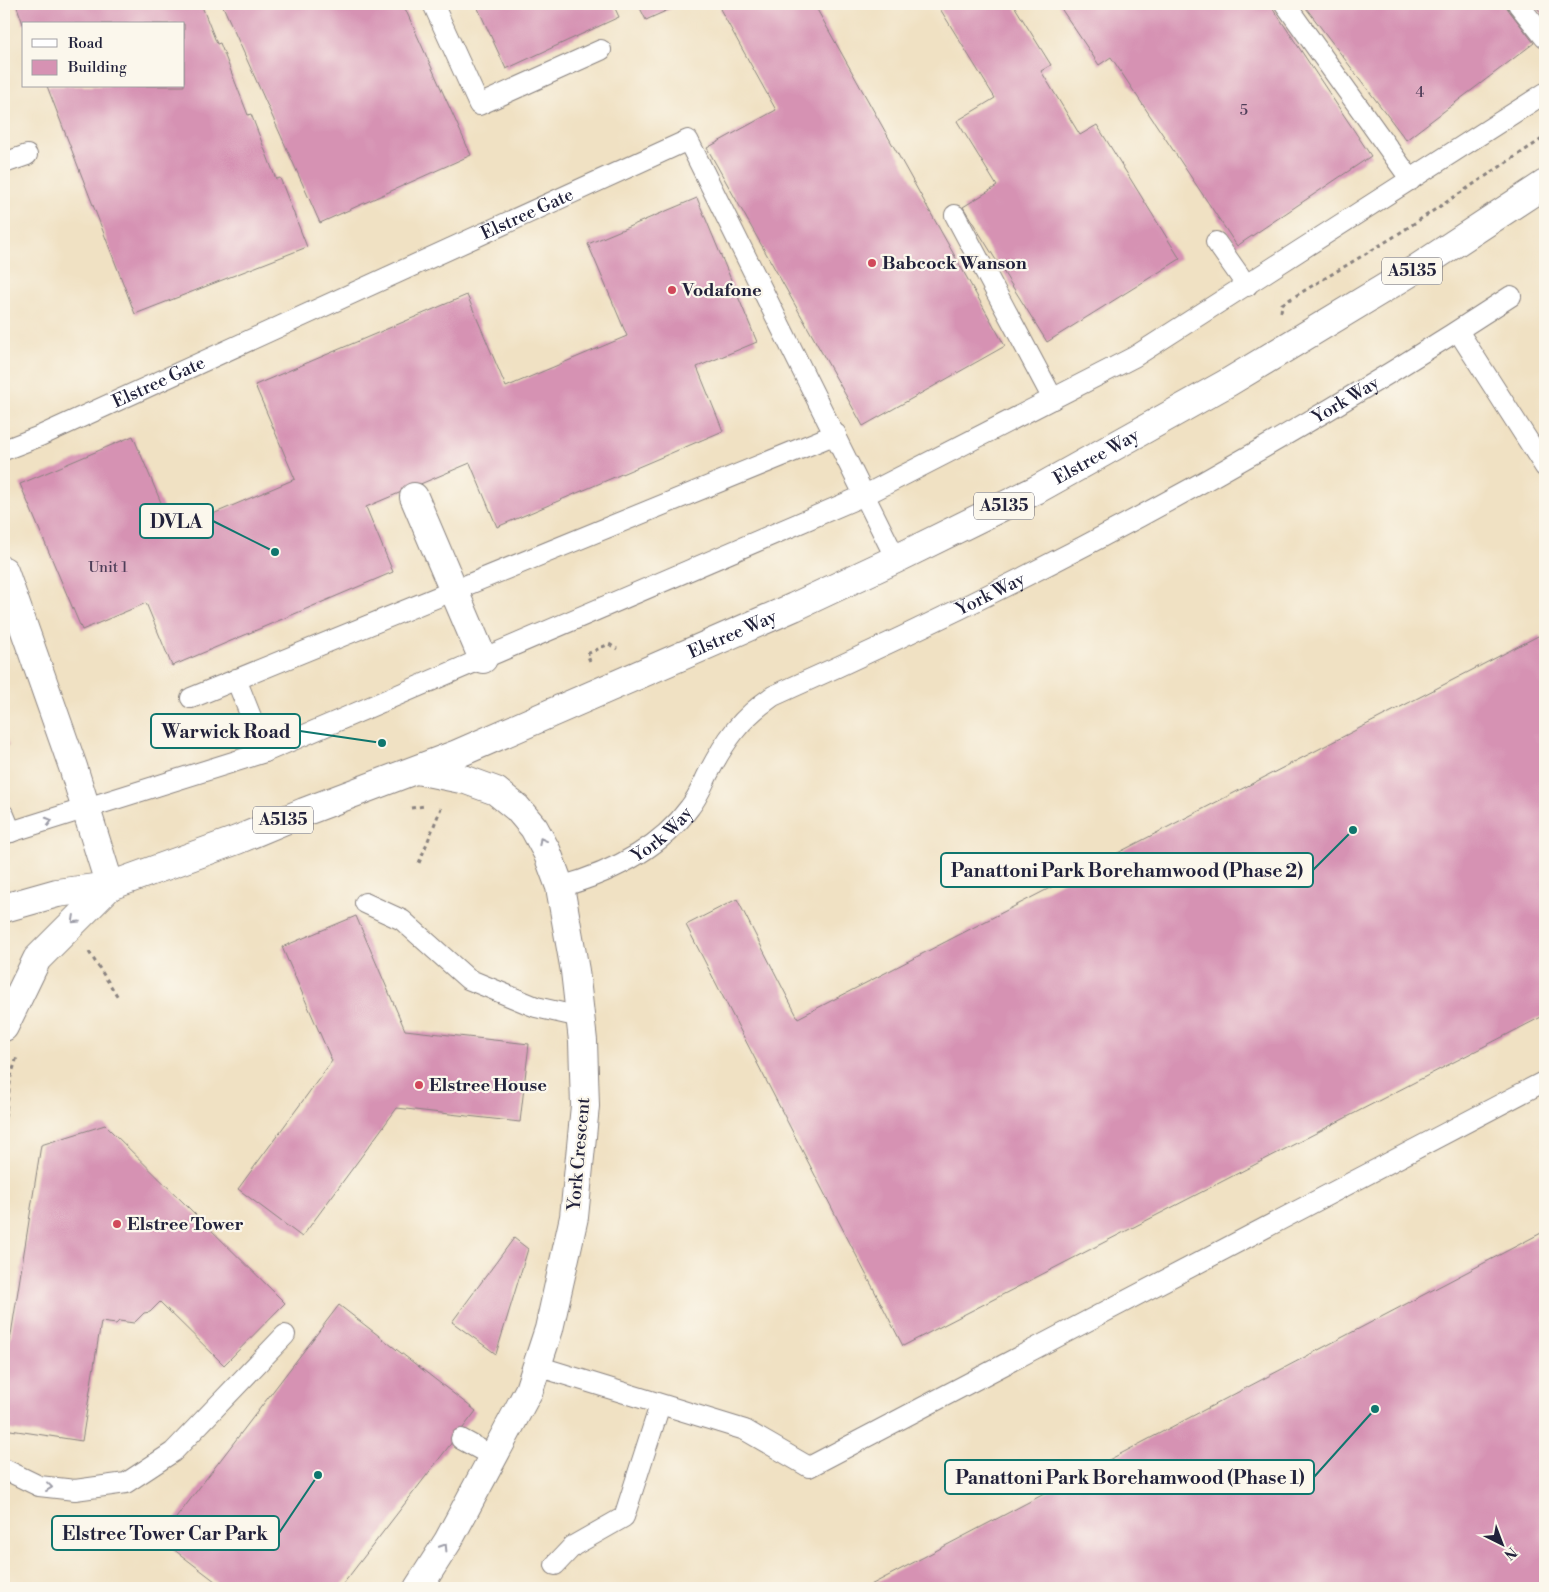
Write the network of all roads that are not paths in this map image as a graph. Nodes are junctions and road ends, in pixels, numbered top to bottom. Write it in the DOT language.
graph roads {
  1 [pos="433,4"];
  2 [pos="1285,4"];
  3 [pos="1518,4"];
  4 [pos="1545,38"];
  5 [pos="601,50"];
  6 [pos="1545,93"];
  7 [pos="27,155"];
  8 [pos="4,163"];
  9 [pos="1411,180"];
  10 [pos="1545,184"];
  11 [pos="955,215"];
  12 [pos="1216,242"];
  13 [pos="1247,286"];
  14 [pos="1511,296"];
  15 [pos="1458,331"];
  16 [pos="1054,399"];
  17 [pos="836,434"];
  18 [pos="4,450"];
  19 [pos="1545,467"];
  20 [pos="865,495"];
  21 [pos="414,497"];
  22 [pos="896,559"];
  23 [pos="6,586"];
  24 [pos="454,590"];
  25 [pos="483,659"];
  26 [pos="236,679"];
  27 [pos="191,698"];
  28 [pos="265,752"];
  29 [pos="417,770"];
  30 [pos="87,810"];
  31 [pos="6,827"];
  32 [pos="110,886"];
  33 [pos="560,886"];
  34 [pos="365,903"];
  35 [pos="4,908"];
  36 [pos="580,1017"];
  37 [pos="4,1027"];
  38 [pos="1545,1080"];
  39 [pos="285,1335"];
  40 [pos="537,1366"];
  41 [pos="660,1405"];
  42 [pos="461,1438"];
  43 [pos="494,1457"];
  44 [pos="4,1469"];
  45 [pos="555,1565"];
  46 [pos="418,1588"];
  1 -- 5 [label="lane"];
  2 -- 9 [label="lane"];
  3 -- 4 [label="lane"];
  6 -- 9 [label="lane"];
  7 -- 8 [label="lane"];
  9 -- 13 [label="lane"];
  10 -- 22 [label="main road, Elstree Way / A5135"];
  11 -- 16 [label="lane"];
  12 -- 13 [label="lane"];
  13 -- 16 [label="lane"];
  14 -- 15 [label="lane, York Way"];
  15 -- 19 [label="lane"];
  15 -- 33 [label="lane, York Way"];
  16 -- 20 [label="lane"];
  17 -- 18 [label="lane, Elstree Gate"];
  17 -- 20 [label="lane, Elstree Gate"];
  17 -- 24 [label="lane"];
  20 -- 22 [label="lane, Elstree Gate"];
  20 -- 25 [label="lane"];
  21 -- 24 [label="main road"];
  22 -- 29 [label="main road, Elstree Way / A5135"];
  23 -- 30 [label="main road"];
  24 -- 25 [label="main road"];
  24 -- 26 [label="lane"];
  25 -- 28 [label="lane"];
  26 -- 27 [label="lane"];
  26 -- 28 [label="lane"];
  28 -- 30 [label="lane"];
  29 -- 32 [label="main road, A5135"];
  33 -- 29 [label="main road, York Crescent, one-way"];
  31 -- 30 [label="lane, one-way"];
  30 -- 32 [label="main road"];
  32 -- 35 [label="main road, A5135"];
  32 -- 37 [label="main road, A5135, one-way"];
  33 -- 36 [label="main road, York Crescent"];
  34 -- 36 [label="lane"];
  36 -- 40 [label="main road, York Crescent"];
  38 -- 41 [label="lane"];
  44 -- 39 [label="lane, one-way"];
  40 -- 41 [label="lane"];
  40 -- 43 [label="main road, York Crescent"];
  41 -- 45 [label="lane"];
  42 -- 43 [label="lane"];
  46 -- 43 [label="main road, York Crescent, one-way"];
}
